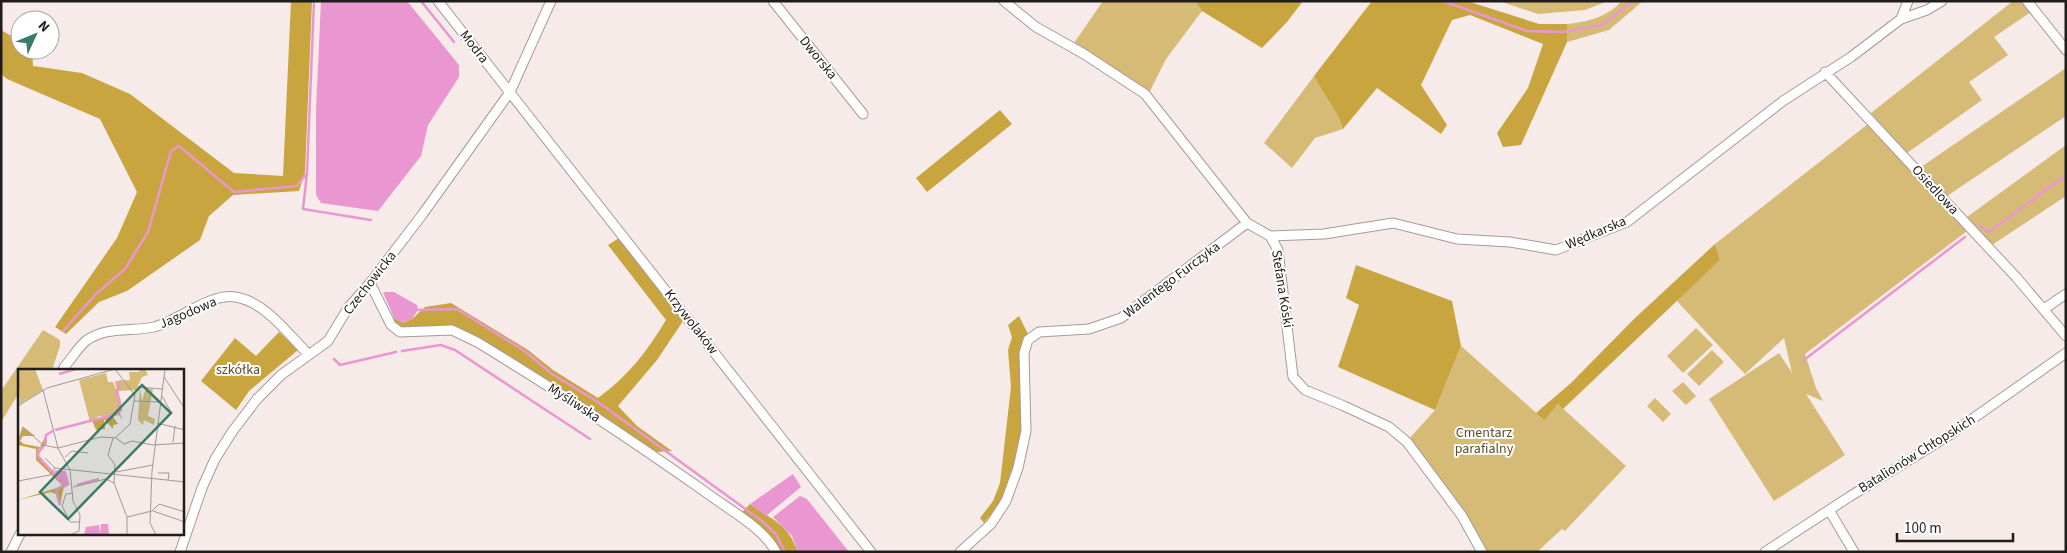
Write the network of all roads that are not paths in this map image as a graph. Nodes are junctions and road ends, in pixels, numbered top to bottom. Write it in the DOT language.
graph roads {
  1 [pos="438,1"];
  2 [pos="551,1"];
  3 [pos="773,1"];
  4 [pos="1004,1"];
  5 [pos="1908,1"];
  6 [pos="1942,1"];
  7 [pos="2026,1"];
  8 [pos="1901,19"];
  9 [pos="2066,50"];
  10 [pos="1825,72"];
  11 [pos="510,92"];
  12 [pos="863,114"];
  13 [pos="1247,223"];
  14 [pos="1270,236"];
  15 [pos="370,283"];
  16 [pos="2066,294"];
  17 [pos="2044,309"];
  18 [pos="2066,336"];
  19 [pos="2066,353"];
  20 [pos="308,355"];
  21 [pos="64,369"];
  22 [pos="1829,510"];
  23 [pos="19,536"];
  24 [pos="12,552"];
  25 [pos="180,552"];
  26 [pos="776,552"];
  27 [pos="871,552"];
  28 [pos="960,552"];
  29 [pos="1482,552"];
  30 [pos="1765,552"];
  31 [pos="1854,552"];
  1 -- 11 [label="street, Modra"];
  2 -- 11 [label="street, Czechowicka"];
  3 -- 12 [label="street, Dworska"];
  4 -- 13 [label="street, Stefana Kóski"];
  5 -- 8 [label="street"];
  6 -- 8 [label="street"];
  7 -- 9 [label="street"];
  8 -- 10 [label="street, Wędkarska"];
  10 -- 14 [label="street, Wędkarska"];
  10 -- 17 [label="street, Osiedlowa"];
  11 -- 15 [label="street, Czechowicka"];
  11 -- 27 [label="street, Krzywolaków"];
  13 -- 14 [label="street, Stefana Kóski"];
  13 -- 28 [label="street, Walentego Furczyka"];
  14 -- 29 [label="street, Stefana Kóski"];
  15 -- 20 [label="street, Czechowicka"];
  15 -- 26 [label="street, Myśliwska"];
  16 -- 17 [label="street"];
  17 -- 18 [label="street, Osiedlowa"];
  19 -- 22 [label="street, Batalionów Chłopskich"];
  20 -- 21 [label="street, Jagodowa"];
  20 -- 25 [label="street, Czechowicka"];
  22 -- 30 [label="street, Batalionów Chłopskich"];
  22 -- 31 [label="street"];
  23 -- 24 [label="street"];
}
